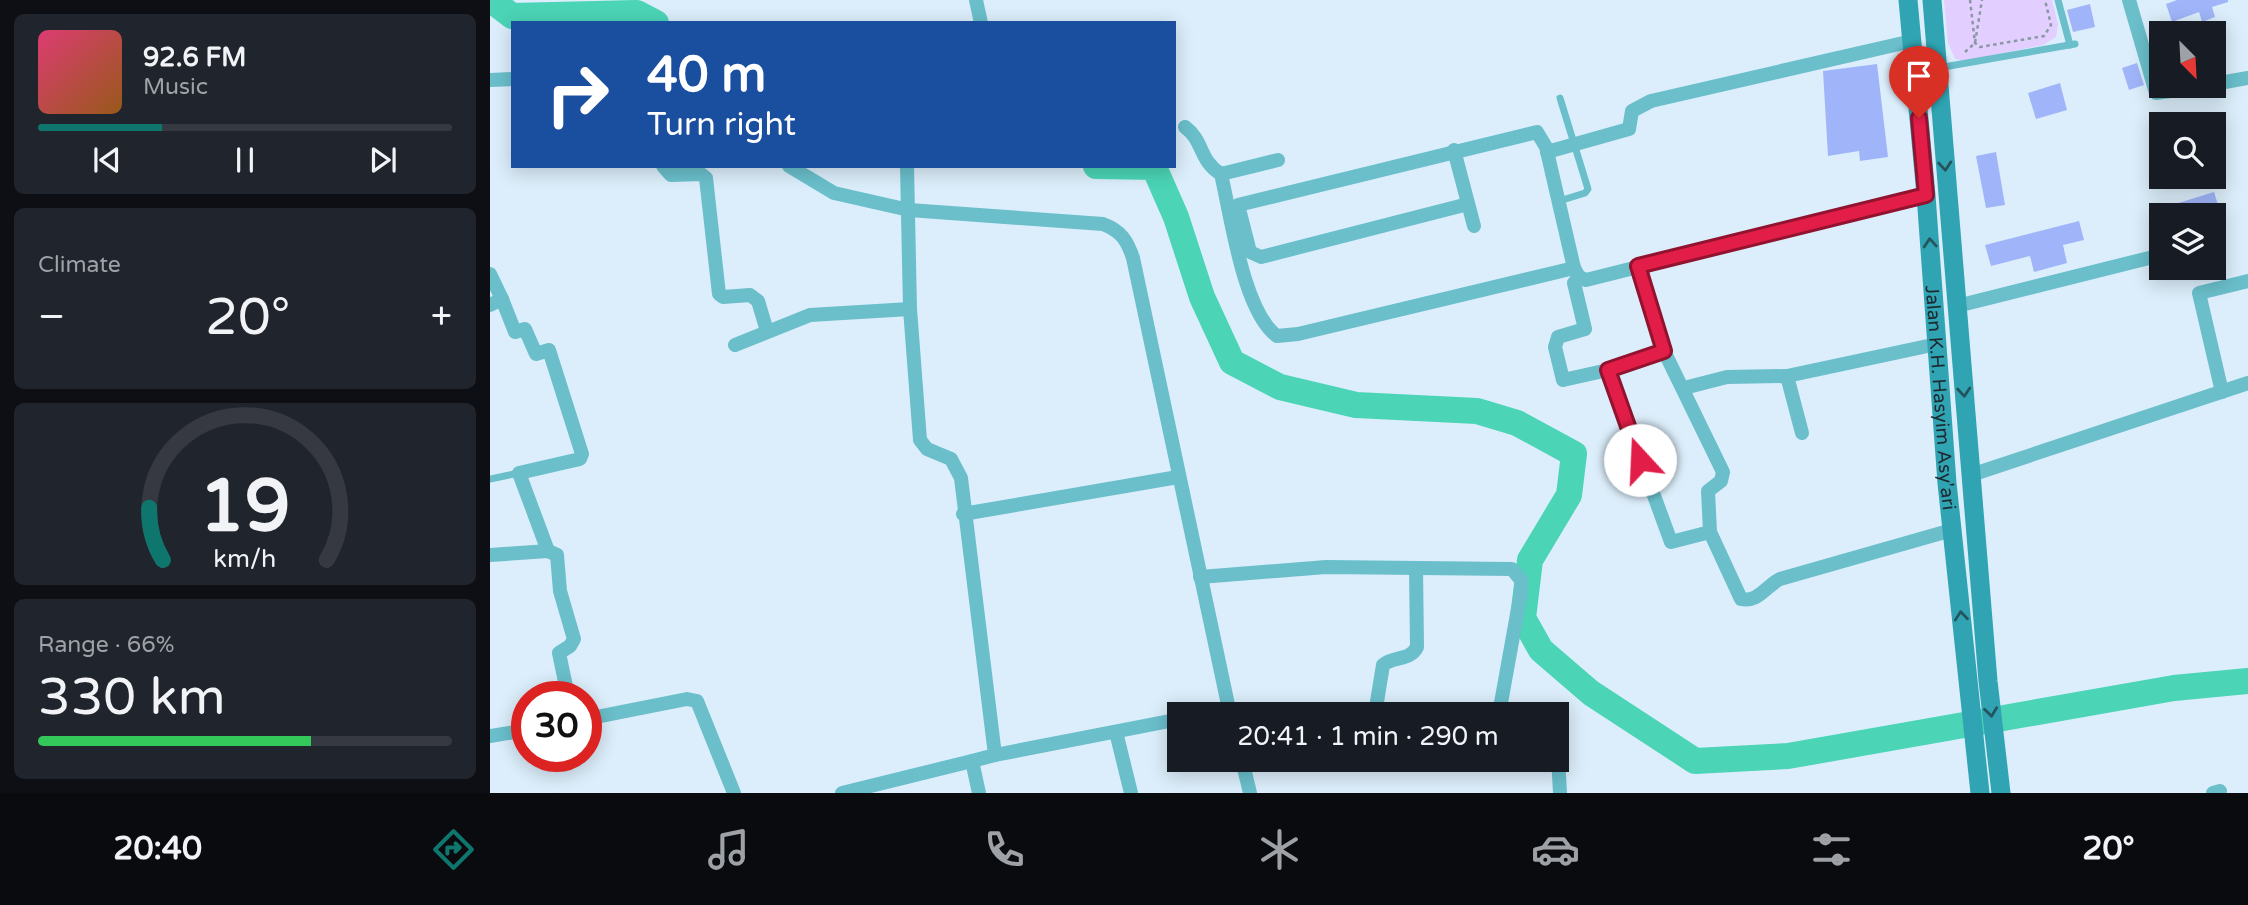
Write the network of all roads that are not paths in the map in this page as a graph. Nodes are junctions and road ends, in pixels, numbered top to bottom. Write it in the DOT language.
graph roads {
  1 [pos="976,0"];
  2 [pos="1908,0"];
  3 [pos="1932,0"];
  4 [pos="2058,0"];
  5 [pos="2129,0"];
  6 [pos="981,21"];
  7 [pos="1912,41"];
  8 [pos="1937,68"];
  9 [pos="2149,69"];
  10 [pos="2248,78"];
  11 [pos="511,79"];
  12 [pos="490,80"];
  13 [pos="2226,82"];
  14 [pos="1560,98"];
  15 [pos="1185,127"];
  16 [pos="1575,144"];
  17 [pos="1454,150"];
  18 [pos="1547,152"];
  19 [pos="1278,160"];
  20 [pos="665,168"];
  21 [pos="792,168"];
  22 [pos="906,168"];
  23 [pos="1221,174"];
  24 [pos="1926,195"];
  25 [pos="1559,201"];
  26 [pos="1468,204"];
  27 [pos="1233,206"];
  28 [pos="909,210"];
  29 [pos="1474,226"];
  30 [pos="2149,258"];
  31 [pos="1638,266"];
  32 [pos="1576,273"];
  33 [pos="490,274"];
  34 [pos="2248,281"];
  35 [pos="496,302"];
  36 [pos="1957,306"];
  37 [pos="910,309"];
  38 [pos="767,331"];
  39 [pos="1937,344"];
  40 [pos="735,345"];
  41 [pos="1664,351"];
  42 [pos="1608,370"];
  43 [pos="1787,376"];
  44 [pos="2248,383"];
  45 [pos="1684,388"];
  46 [pos="2222,392"];
  47 [pos="1802,433"];
  48 [pos="519,473"];
  49 [pos="1971,475"];
  50 [pos="1178,477"];
  51 [pos="490,479"];
  52 [pos="963,514"];
  53 [pos="1952,530"];
  54 [pos="1710,532"];
  55 [pos="548,551"];
  56 [pos="490,555"];
  57 [pos="1416,568"];
  58 [pos="1200,577"];
  59 [pos="565,681"];
  60 [pos="1978,683"];
  61 [pos="1227,702"];
  62 [pos="1377,702"];
  63 [pos="1501,702"];
  64 [pos="602,716"];
  65 [pos="1167,722"];
  66 [pos="1116,732"];
  67 [pos="511,733"];
  68 [pos="490,736"];
  69 [pos="996,755"];
  70 [pos="972,761"];
  71 [pos="1245,772"];
  72 [pos="1559,772"];
  73 [pos="734,793"];
  74 [pos="842,793"];
  75 [pos="979,793"];
  76 [pos="1131,793"];
  77 [pos="1250,793"];
  78 [pos="1560,793"];
  79 [pos="1980,793"];
  80 [pos="2001,793"];
  1 -- 6 [label="street"];
  2 -- 7 [label="main road, Jalan K.H. Hasyim Asy'ari"];
  3 -- 8 [label="main road, Jalan K.H. Hasyim Asy'ari"];
  4 -- 8 [label="lane"];
  5 -- 9 [label="street"];
  7 -- 16 [label="street"];
  7 -- 24 [label="main road, Jalan K.H. Hasyim Asy'ari"];
  8 -- 36 [label="main road, Jalan K.H. Hasyim Asy'ari, one-way"];
  10 -- 13 [label="street"];
  11 -- 12 [label="street"];
  14 -- 16 [label="lane"];
  15 -- 23 [label="street"];
  16 -- 18 [label="street"];
  16 -- 25 [label="lane"];
  17 -- 18 [label="street"];
  17 -- 26 [label="street"];
  17 -- 27 [label="street"];
  18 -- 25 [label="street"];
  19 -- 23 [label="street"];
  20 -- 38 [label="street"];
  21 -- 28 [label="street"];
  22 -- 28 [label="street"];
  23 -- 27 [label="street"];
  24 -- 31 [label="street"];
  39 -- 24 [label="main road, Jalan K.H. Hasyim Asy'ari, one-way"];
  25 -- 32 [label="street"];
  26 -- 27 [label="street"];
  26 -- 29 [label="street"];
  27 -- 32 [label="street"];
  28 -- 37 [label="street"];
  28 -- 50 [label="street"];
  30 -- 36 [label="street"];
  31 -- 32 [label="street"];
  31 -- 41 [label="street"];
  32 -- 42 [label="street"];
  33 -- 35 [label="street"];
  34 -- 46 [label="street"];
  35 -- 48 [label="street"];
  36 -- 49 [label="main road, Jalan K.H. Hasyim Asy'ari, one-way"];
  37 -- 38 [label="street"];
  37 -- 52 [label="street"];
  38 -- 40 [label="street"];
  39 -- 43 [label="street"];
  39 -- 53 [label="main road, Jalan K.H. Hasyim Asy'ari"];
  41 -- 42 [label="street"];
  41 -- 45 [label="street"];
  42 -- 54 [label="street"];
  43 -- 45 [label="street"];
  43 -- 47 [label="street"];
  44 -- 46 [label="street"];
  45 -- 54 [label="street"];
  46 -- 49 [label="street"];
  48 -- 51 [label="lane"];
  48 -- 55 [label="street"];
  49 -- 60 [label="main road, Jalan K.H. Hasyim Asy'ari"];
  50 -- 52 [label="street"];
  50 -- 58 [label="street"];
  52 -- 69 [label="street"];
  53 -- 54 [label="street"];
  60 -- 53 [label="main road, Jalan K.H. Hasyim Asy'ari, one-way"];
  55 -- 56 [label="street"];
  55 -- 59 [label="street"];
  57 -- 58 [label="street"];
  57 -- 62 [label="street"];
  57 -- 63 [label="street"];
  58 -- 61 [label="street"];
  60 -- 79 [label="main road, Jalan K.H. Hasyim Asy'ari"];
  60 -- 80 [label="main road, Jalan K.H. Hasyim Asy'ari, one-way"];
  64 -- 73 [label="street"];
  65 -- 66 [label="street"];
  66 -- 69 [label="street"];
  66 -- 76 [label="street"];
  67 -- 68 [label="street"];
  69 -- 70 [label="street"];
  70 -- 74 [label="street"];
  70 -- 75 [label="street"];
  71 -- 77 [label="street"];
  72 -- 78 [label="street"];
}
